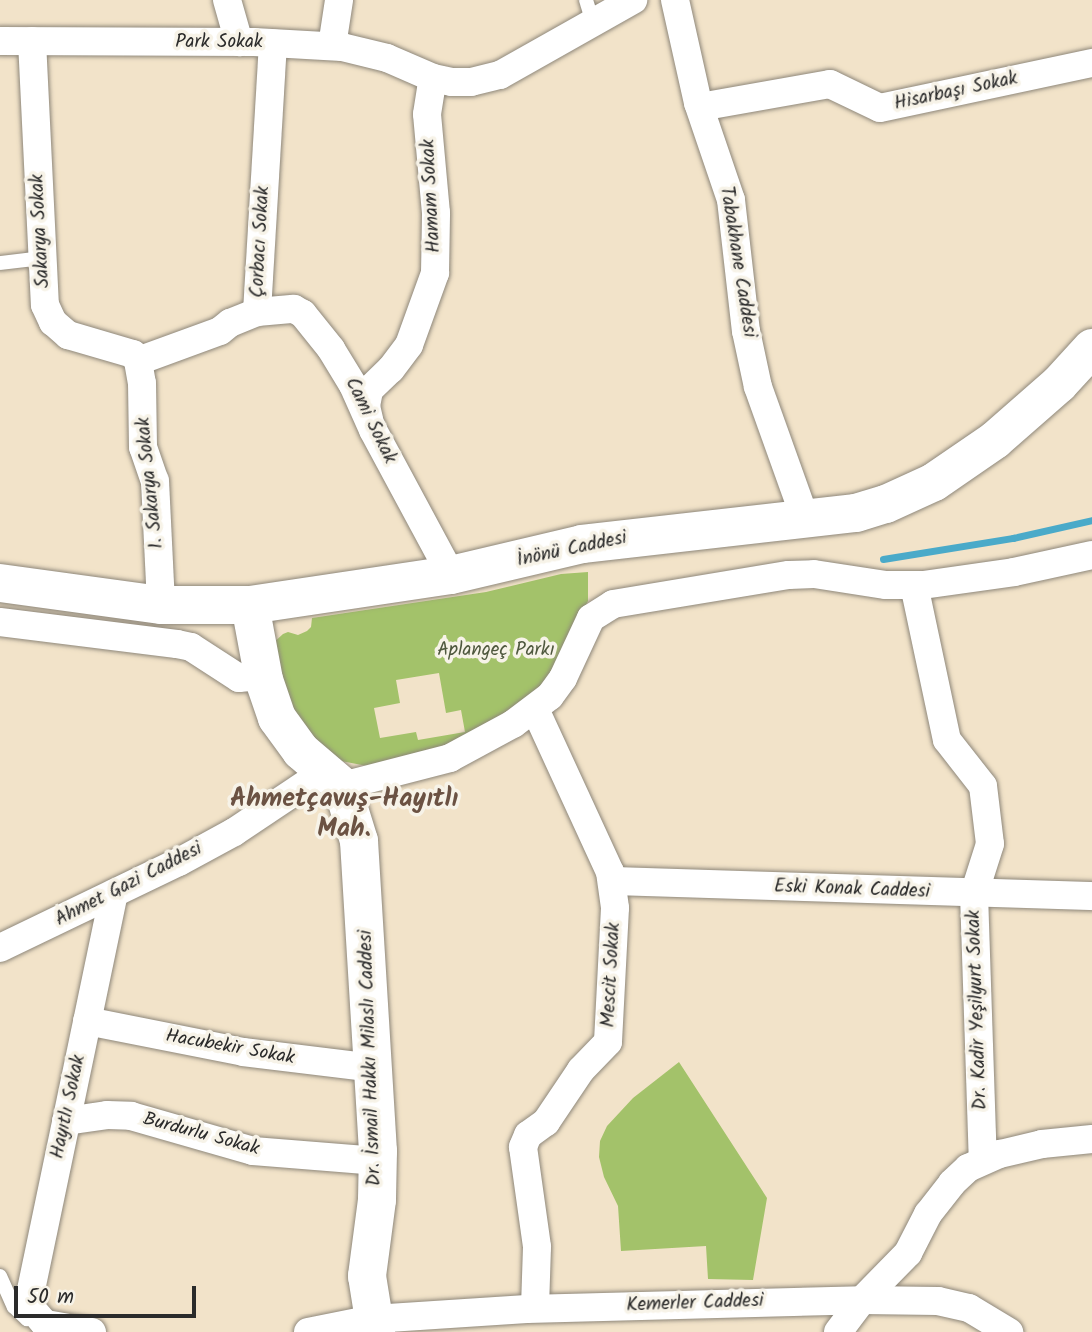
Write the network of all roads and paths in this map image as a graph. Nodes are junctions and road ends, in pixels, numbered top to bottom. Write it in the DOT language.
graph roads {
  1 [pos="227,0"];
  2 [pos="339,0"];
  3 [pos="634,0"];
  4 [pos="675,0"];
  5 [pos="589,11"];
  6 [pos="0,41"];
  7 [pos="32,41"];
  8 [pos="239,42"];
  9 [pos="273,43"];
  10 [pos="332,46"];
  11 [pos="1092,63"];
  12 [pos="433,78"];
  13 [pos="700,107"];
  14 [pos="42,258"];
  15 [pos="0,263"];
  16 [pos="257,312"];
  17 [pos="1092,348"];
  18 [pos="138,361"];
  19 [pos="369,419"];
  20 [pos="806,521"];
  21 [pos="1092,555"];
  22 [pos="451,575"];
  23 [pos="0,583"];
  24 [pos="914,585"];
  25 [pos="250,605"];
  26 [pos="161,606"];
  27 [pos="0,622"];
  28 [pos="263,677"];
  29 [pos="535,709"];
  30 [pos="334,778"];
  31 [pos="612,881"];
  32 [pos="114,894"];
  33 [pos="974,894"];
  34 [pos="1092,896"];
  35 [pos="0,947"];
  36 [pos="87,1021"];
  37 [pos="373,1068"];
  38 [pos="66,1121"];
  39 [pos="1092,1139"];
  40 [pos="983,1160"];
  41 [pos="378,1161"];
  42 [pos="0,1276"];
  43 [pos="862,1300"];
  44 [pos="535,1308"];
  45 [pos="38,1318"];
  46 [pos="374,1326"];
  47 [pos="92,1332"];
  48 [pos="308,1332"];
  49 [pos="838,1332"];
  50 [pos="1009,1332"];
  1 -- 8 [label="street"];
  2 -- 10 [label="street"];
  3 -- 5 [label="street, Park Sokak"];
  4 -- 13 [label="street, Tabakhane Caddesi"];
  5 -- 12 [label="street, Park Sokak"];
  6 -- 7 [label="street, Park Sokak"];
  7 -- 8 [label="street, Park Sokak"];
  7 -- 14 [label="street, Sakarya Sokak"];
  8 -- 9 [label="street, Park Sokak"];
  9 -- 10 [label="street, Park Sokak"];
  9 -- 16 [label="street, Çorbacı Sokak"];
  10 -- 12 [label="street, Park Sokak"];
  11 -- 13 [label="street, Hisarbaşı Sokak"];
  12 -- 19 [label="street, Hamam Sokak"];
  13 -- 20 [label="street, Tabakhane Caddesi"];
  14 -- 15 [label="lane"];
  14 -- 18 [label="street, Sakarya Sokak"];
  16 -- 18 [label="street, Çorbacı Sokak"];
  16 -- 19 [label="street, Cami Sokak"];
  17 -- 20 [label="street, İnönü Caddesi"];
  18 -- 26 [label="street, 1. Sakarya Sokak"];
  19 -- 22 [label="street, Cami Sokak"];
  20 -- 22 [label="street, İnönü Caddesi"];
  21 -- 24 [label="street"];
  22 -- 25 [label="street, İnönü Caddesi"];
  23 -- 26 [label="street, İnönü Caddesi"];
  24 -- 29 [label="street"];
  24 -- 33 [label="street, Dr. Kadir Yeşilyurt Sokak"];
  25 -- 26 [label="street, İnönü Caddesi"];
  25 -- 28 [label="street"];
  27 -- 28 [label="street"];
  28 -- 30 [label="street"];
  29 -- 30 [label="street"];
  29 -- 31 [label="street, Mescit Sokak"];
  30 -- 32 [label="street, Ahmet Gazi Caddesi"];
  30 -- 37 [label="street, Dr. İsmail Hakkı Milaslı Caddesi"];
  31 -- 33 [label="street, Eski Konak Caddesi"];
  31 -- 44 [label="street, Mescit Sokak"];
  32 -- 35 [label="street, Ahmet Gazi Caddesi"];
  32 -- 36 [label="street, Hayıtlı Sokak"];
  33 -- 34 [label="street, Eski Konak Caddesi"];
  33 -- 40 [label="street, Dr. Kadir Yeşilyurt Sokak"];
  36 -- 37 [label="street, Hacubekir Sokak"];
  36 -- 38 [label="street, Hayıtlı Sokak"];
  37 -- 41 [label="street, Dr. İsmail Hakkı Milaslı Caddesi"];
  38 -- 41 [label="street, Burdurlu Sokak"];
  38 -- 45 [label="street, Hayıtlı Sokak"];
  39 -- 40 [label="street"];
  40 -- 43 [label="street"];
  41 -- 46 [label="street, Dr. İsmail Hakkı Milaslı Caddesi"];
  42 -- 45 [label="lane"];
  43 -- 44 [label="street, Kemerler Caddesi"];
  43 -- 49 [label="street"];
  43 -- 50 [label="street, Kemerler Caddesi"];
  44 -- 46 [label="street, Kemerler Caddesi"];
  45 -- 47 [label="street"];
  46 -- 48 [label="street, Kemerler Caddesi"];
}
